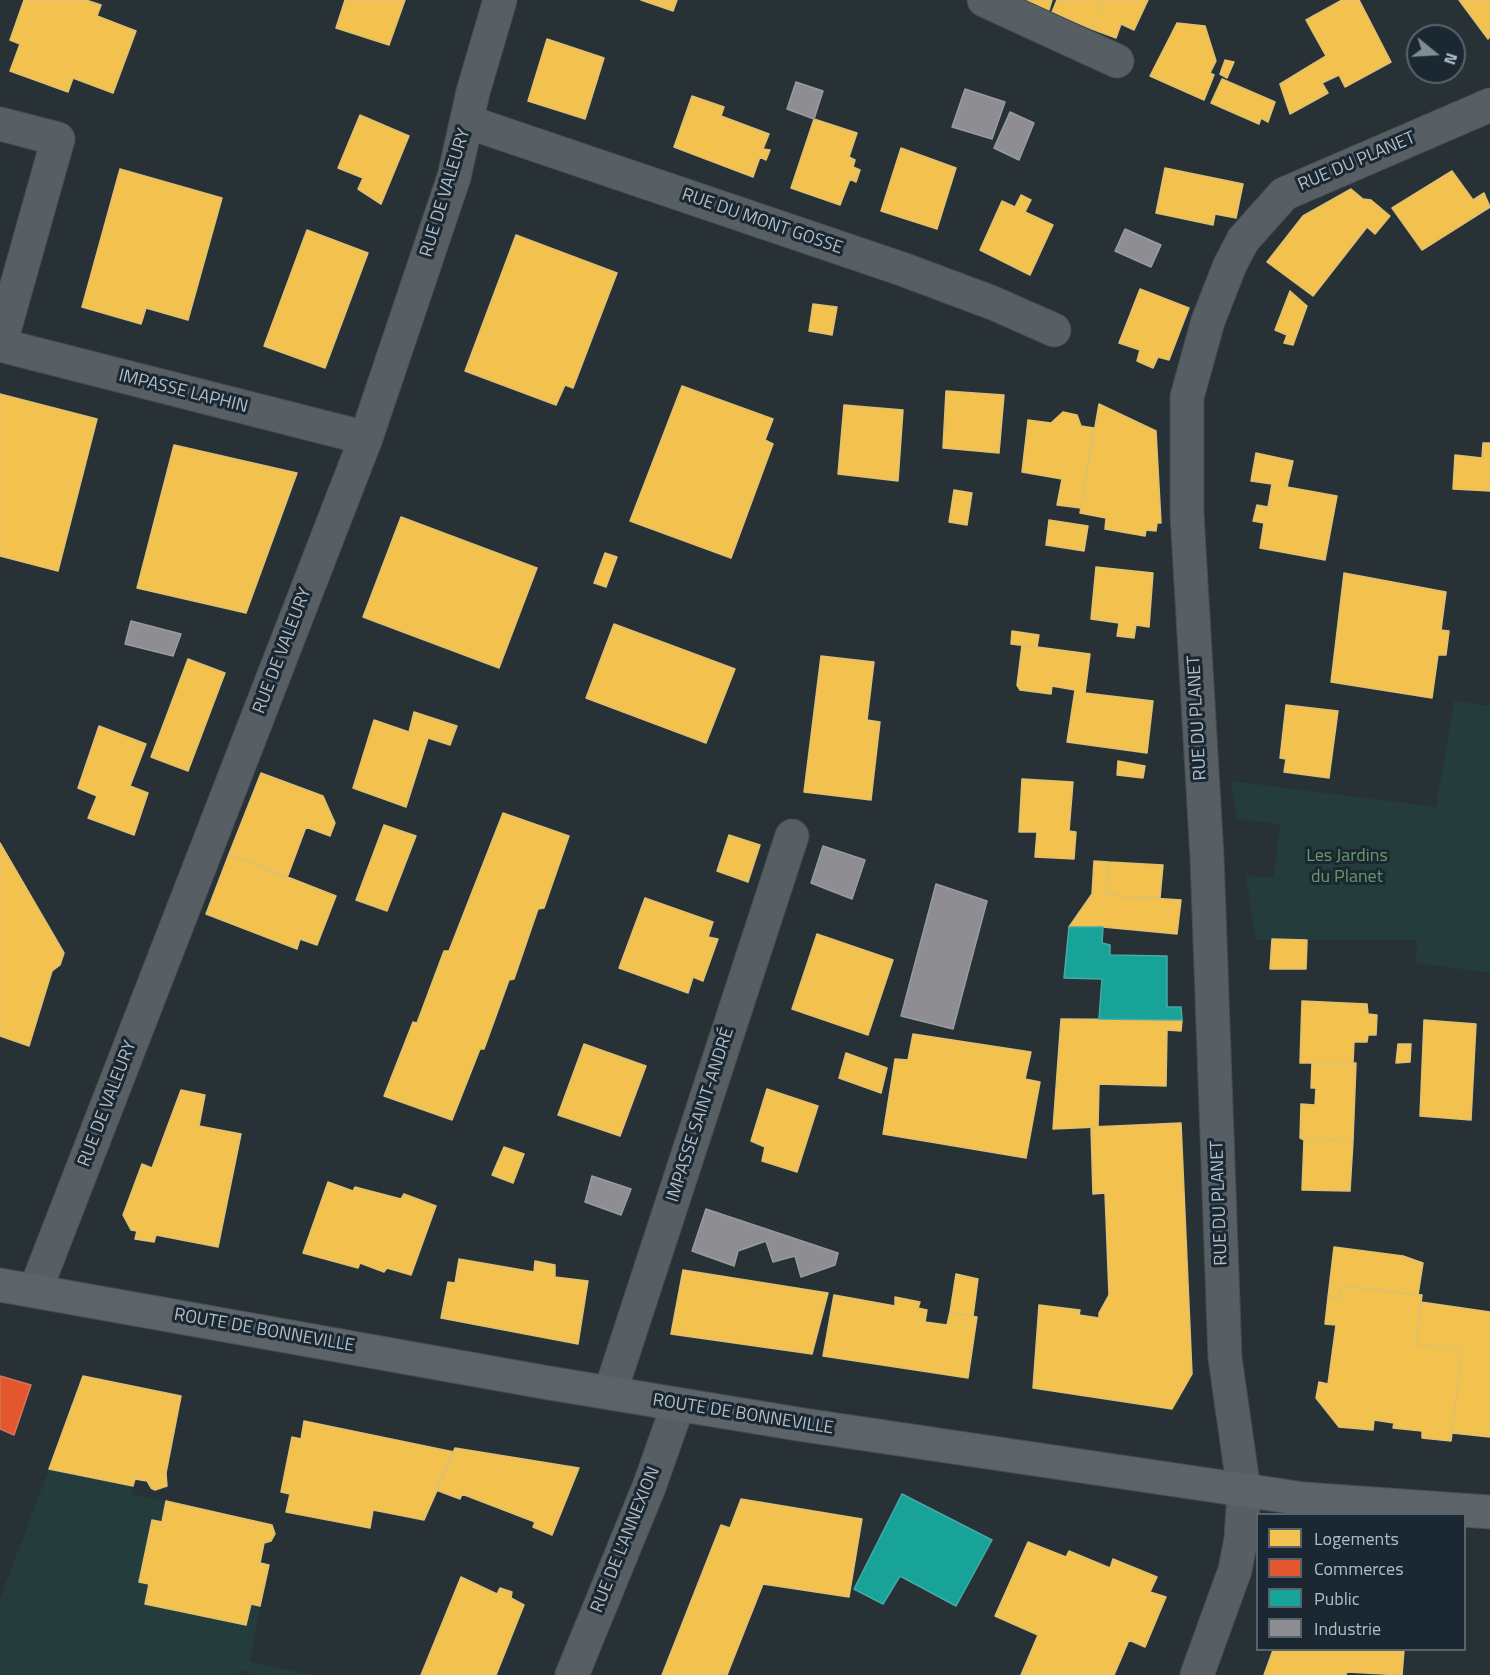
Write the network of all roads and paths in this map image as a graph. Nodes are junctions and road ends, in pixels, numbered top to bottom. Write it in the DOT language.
graph roads {
  1 [pos="501,0"];
  2 [pos="984,0"];
  3 [pos="1118,61"];
  4 [pos="1490,105"];
  5 [pos="468,122"];
  6 [pos="0,124"];
  7 [pos="1053,330"];
  8 [pos="0,345"];
  9 [pos="366,438"];
  10 [pos="792,836"];
  11 [pos="0,1285"];
  12 [pos="35,1292"];
  13 [pos="610,1393"];
  14 [pos="678,1405"];
  15 [pos="1244,1491"];
  16 [pos="1490,1512"];
  17 [pos="572,1675"];
  18 [pos="1197,1675"];
  1 -- 5 [label="street, RUE DE VALEURY"];
  2 -- 3 [label="street"];
  4 -- 15 [label="street, RUE DU PLANET"];
  5 -- 7 [label="street, RUE DU MONT GOSSE"];
  5 -- 9 [label="street, RUE DE VALEURY"];
  6 -- 8 [label="street"];
  8 -- 9 [label="street, IMPASSE LAPHIN"];
  9 -- 12 [label="street, RUE DE VALEURY"];
  10 -- 13 [label="street, IMPASSE SAINT-ANDRÉ"];
  11 -- 12 [label="main road, ROUTE DE BONNEVILLE"];
  12 -- 13 [label="main road, ROUTE DE BONNEVILLE"];
  13 -- 14 [label="main road, ROUTE DE BONNEVILLE"];
  14 -- 15 [label="main road, ROUTE DE BONNEVILLE"];
  14 -- 17 [label="street, RUE DE L'ANNEXION"];
  15 -- 16 [label="main road, ROUTE DE BONNEVILLE"];
  15 -- 18 [label="street, RUE DU PLANET"];
}
